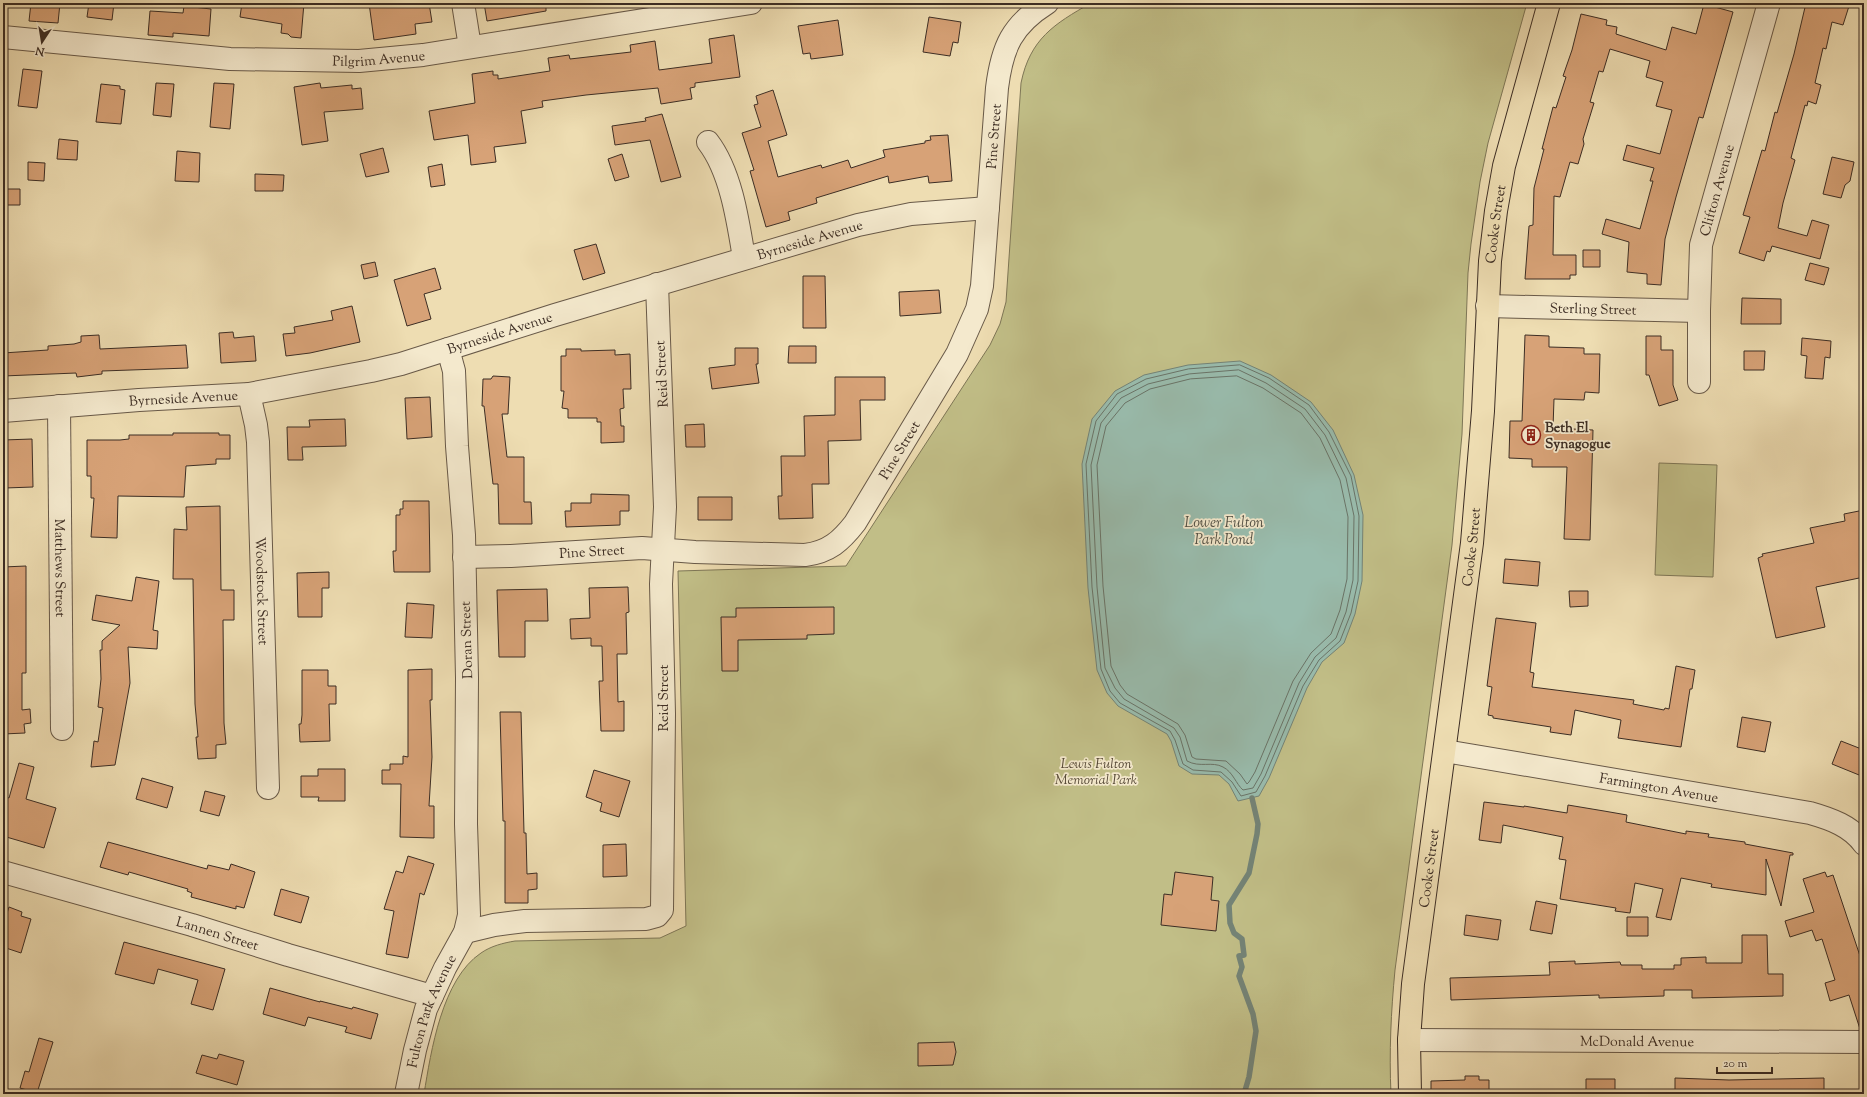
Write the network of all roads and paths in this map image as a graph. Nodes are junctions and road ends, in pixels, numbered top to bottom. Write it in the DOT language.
graph roads {
  1 [pos="463,3"];
  2 [pos="751,3"];
  3 [pos="1048,3"];
  4 [pos="1548,3"];
  5 [pos="1769,3"];
  6 [pos="3,37"];
  7 [pos="470,47"];
  8 [pos="708,142"];
  9 [pos="988,208"];
  10 [pos="744,258"];
  11 [pos="656,284"];
  12 [pos="1487,306"];
  13 [pos="1699,311"];
  14 [pos="448,349"];
  15 [pos="1699,382"];
  16 [pos="249,394"];
  17 [pos="59,406"];
  18 [pos="3,411"];
  19 [pos="664,549"];
  20 [pos="464,557"];
  21 [pos="62,729"];
  22 [pos="1445,751"];
  23 [pos="268,788"];
  24 [pos="1864,844"];
  25 [pos="3,872"];
  26 [pos="465,932"];
  27 [pos="432,996"];
  28 [pos="1409,1040"];
  29 [pos="1864,1042"];
  30 [pos="406,1094"];
  31 [pos="1410,1094"];
  1 -- 7 [label="street"];
  2 -- 7 [label="street, Pilgrim Avenue"];
  3 -- 9 [label="street, Pine Street"];
  4 -- 12 [label="main road, Cooke Street"];
  5 -- 13 [label="street, Clifton Avenue"];
  6 -- 7 [label="street, Pilgrim Avenue"];
  8 -- 10 [label="street"];
  9 -- 10 [label="street, Byrneside Avenue"];
  9 -- 19 [label="street, Pine Street"];
  10 -- 11 [label="street, Byrneside Avenue"];
  11 -- 14 [label="street, Byrneside Avenue"];
  11 -- 19 [label="street, Reid Street"];
  12 -- 13 [label="street, Sterling Street"];
  12 -- 22 [label="main road, Cooke Street"];
  13 -- 15 [label="street, Clifton Avenue"];
  14 -- 16 [label="street, Byrneside Avenue"];
  14 -- 20 [label="street, Doran Street"];
  16 -- 17 [label="street, Byrneside Avenue"];
  16 -- 23 [label="street, Woodstock Street"];
  17 -- 18 [label="street, Byrneside Avenue"];
  17 -- 21 [label="street, Matthews Street"];
  19 -- 20 [label="street, Pine Street"];
  19 -- 26 [label="street, Reid Street"];
  20 -- 26 [label="street, Doran Street"];
  22 -- 24 [label="street, Farmington Avenue"];
  22 -- 28 [label="main road, Cooke Street"];
  25 -- 27 [label="street, Lannen Street"];
  26 -- 27 [label="street, Fulton Park Avenue"];
  27 -- 30 [label="street, Fulton Park Avenue"];
  28 -- 29 [label="street, McDonald Avenue"];
  28 -- 31 [label="main road, Cooke Street"];
}
